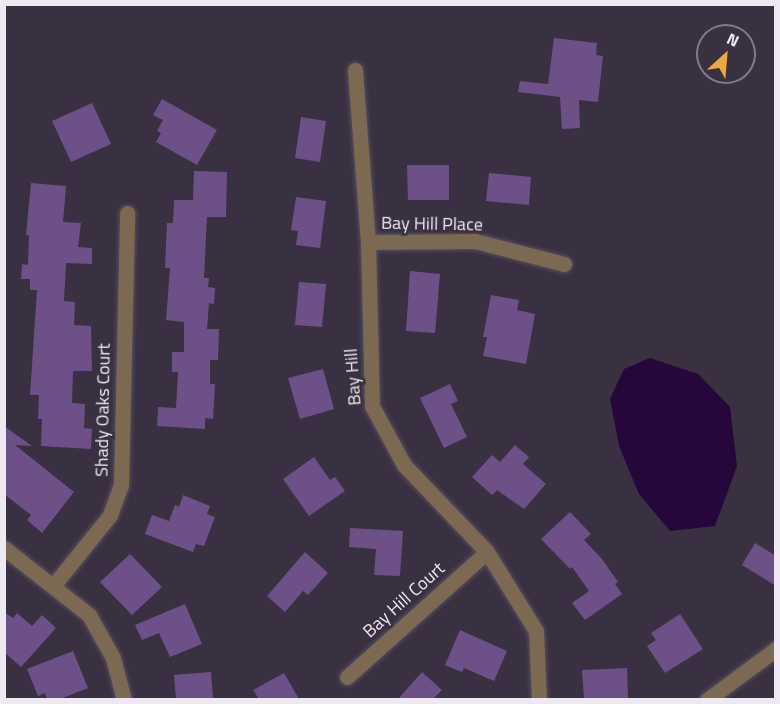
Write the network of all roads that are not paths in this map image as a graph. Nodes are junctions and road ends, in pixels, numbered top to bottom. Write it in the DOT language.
graph roads {
  1 [pos="355,70"];
  2 [pos="127,213"];
  3 [pos="368,242"];
  4 [pos="564,264"];
  5 [pos="4,548"];
  6 [pos="488,552"];
  7 [pos="53,586"];
  8 [pos="776,649"];
  9 [pos="347,677"];
  10 [pos="124,699"];
  11 [pos="539,699"];
  12 [pos="707,699"];
  1 -- 3 [label="street, Bay Hill"];
  2 -- 7 [label="street, Shady Oaks Court"];
  3 -- 4 [label="street, Bay Hill Place"];
  3 -- 6 [label="street, Bay Hill"];
  5 -- 7 [label="street"];
  6 -- 9 [label="street, Bay Hill Court"];
  6 -- 11 [label="street, Bay Hill"];
  7 -- 10 [label="street"];
  8 -- 12 [label="street"];
}
